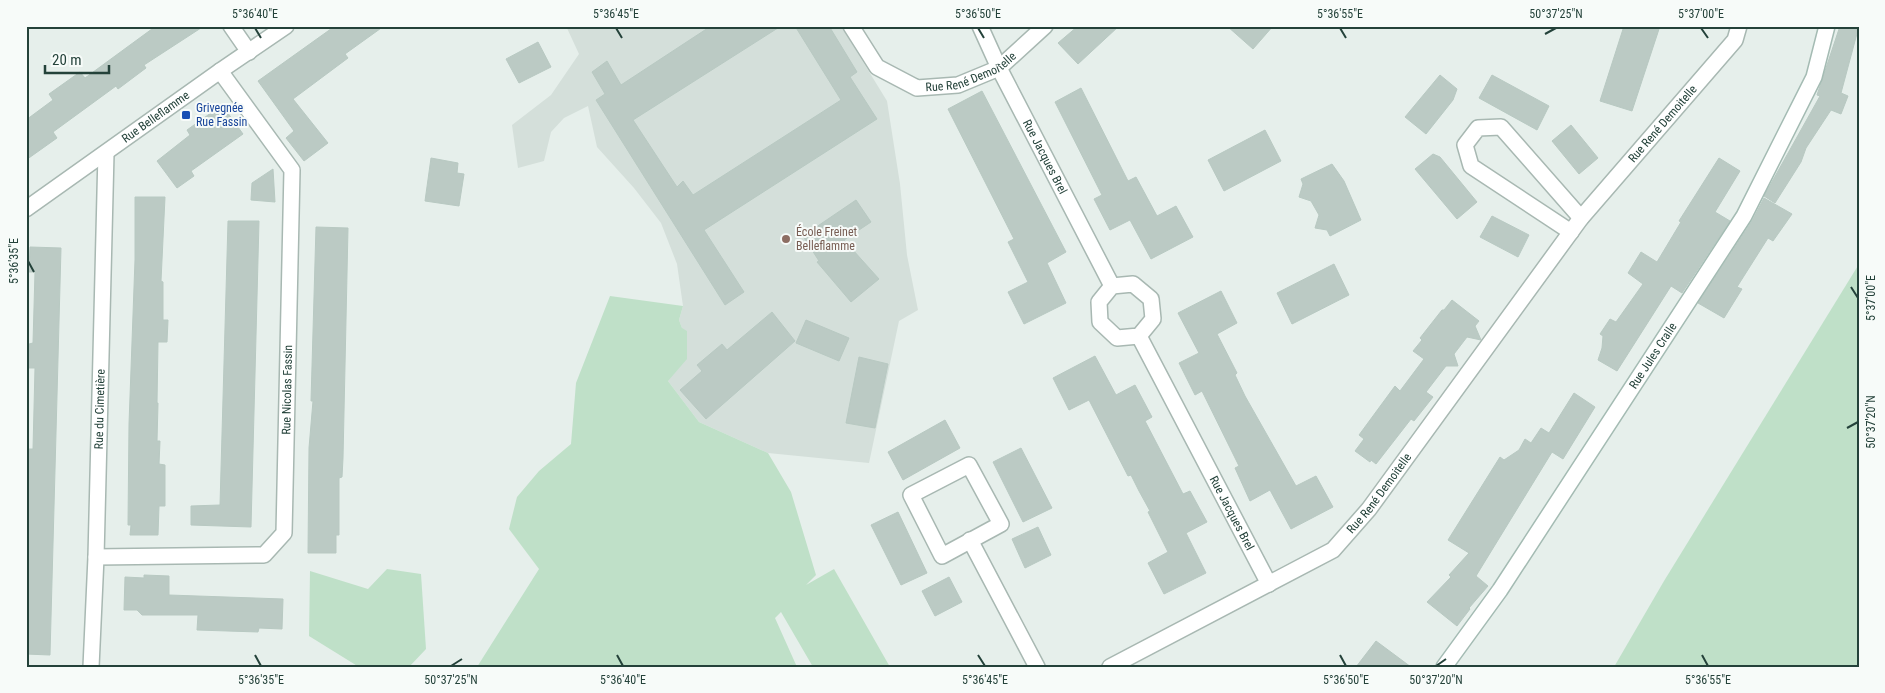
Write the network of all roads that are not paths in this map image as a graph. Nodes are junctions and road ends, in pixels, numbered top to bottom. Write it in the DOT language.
graph roads {
  1 [pos="231,26"];
  2 [pos="286,26"];
  3 [pos="851,26"];
  4 [pos="980,26"];
  5 [pos="1045,26"];
  6 [pos="1738,26"];
  7 [pos="1827,26"];
  8 [pos="249,52"];
  9 [pos="999,68"];
  10 [pos="220,71"];
  11 [pos="106,153"];
  12 [pos="26,209"];
  13 [pos="1581,218"];
  14 [pos="1571,232"];
  15 [pos="1112,286"];
  16 [pos="1139,336"];
  17 [pos="970,540"];
  18 [pos="96,557"];
  19 [pos="1269,584"];
  20 [pos="91,667"];
  21 [pos="1037,667"];
  22 [pos="1110,667"];
  23 [pos="1444,667"];
  1 -- 8 [label="street"];
  2 -- 8 [label="street, Rue Belleflamme"];
  3 -- 9 [label="street, Rue René Demoitelle"];
  4 -- 9 [label="street, Rue Jacques Brel"];
  5 -- 9 [label="street, Rue René Demoitelle"];
  6 -- 13 [label="street, Rue René Demoitelle"];
  7 -- 23 [label="street, Rue Jules Cralle"];
  8 -- 10 [label="street, Rue Belleflamme"];
  9 -- 15 [label="street, Rue Jacques Brel"];
  10 -- 11 [label="street, Rue Belleflamme"];
  10 -- 18 [label="street, Rue Nicolas Fassin"];
  11 -- 12 [label="street, Rue Belleflamme"];
  11 -- 18 [label="street, Rue du Cimetière"];
  13 -- 14 [label="street, Rue René Demoitelle"];
  13 -- 14 [label="street"];
  14 -- 19 [label="street, Rue René Demoitelle"];
  15 -- 16 [label="street"];
  15 -- 16 [label="street"];
  16 -- 19 [label="street, Rue Jacques Brel"];
  17 -- 17 [label="street"];
  17 -- 21 [label="street"];
  18 -- 20 [label="street, Rue du Cimetière"];
  19 -- 22 [label="street, Rue René Demoitelle"];
}
